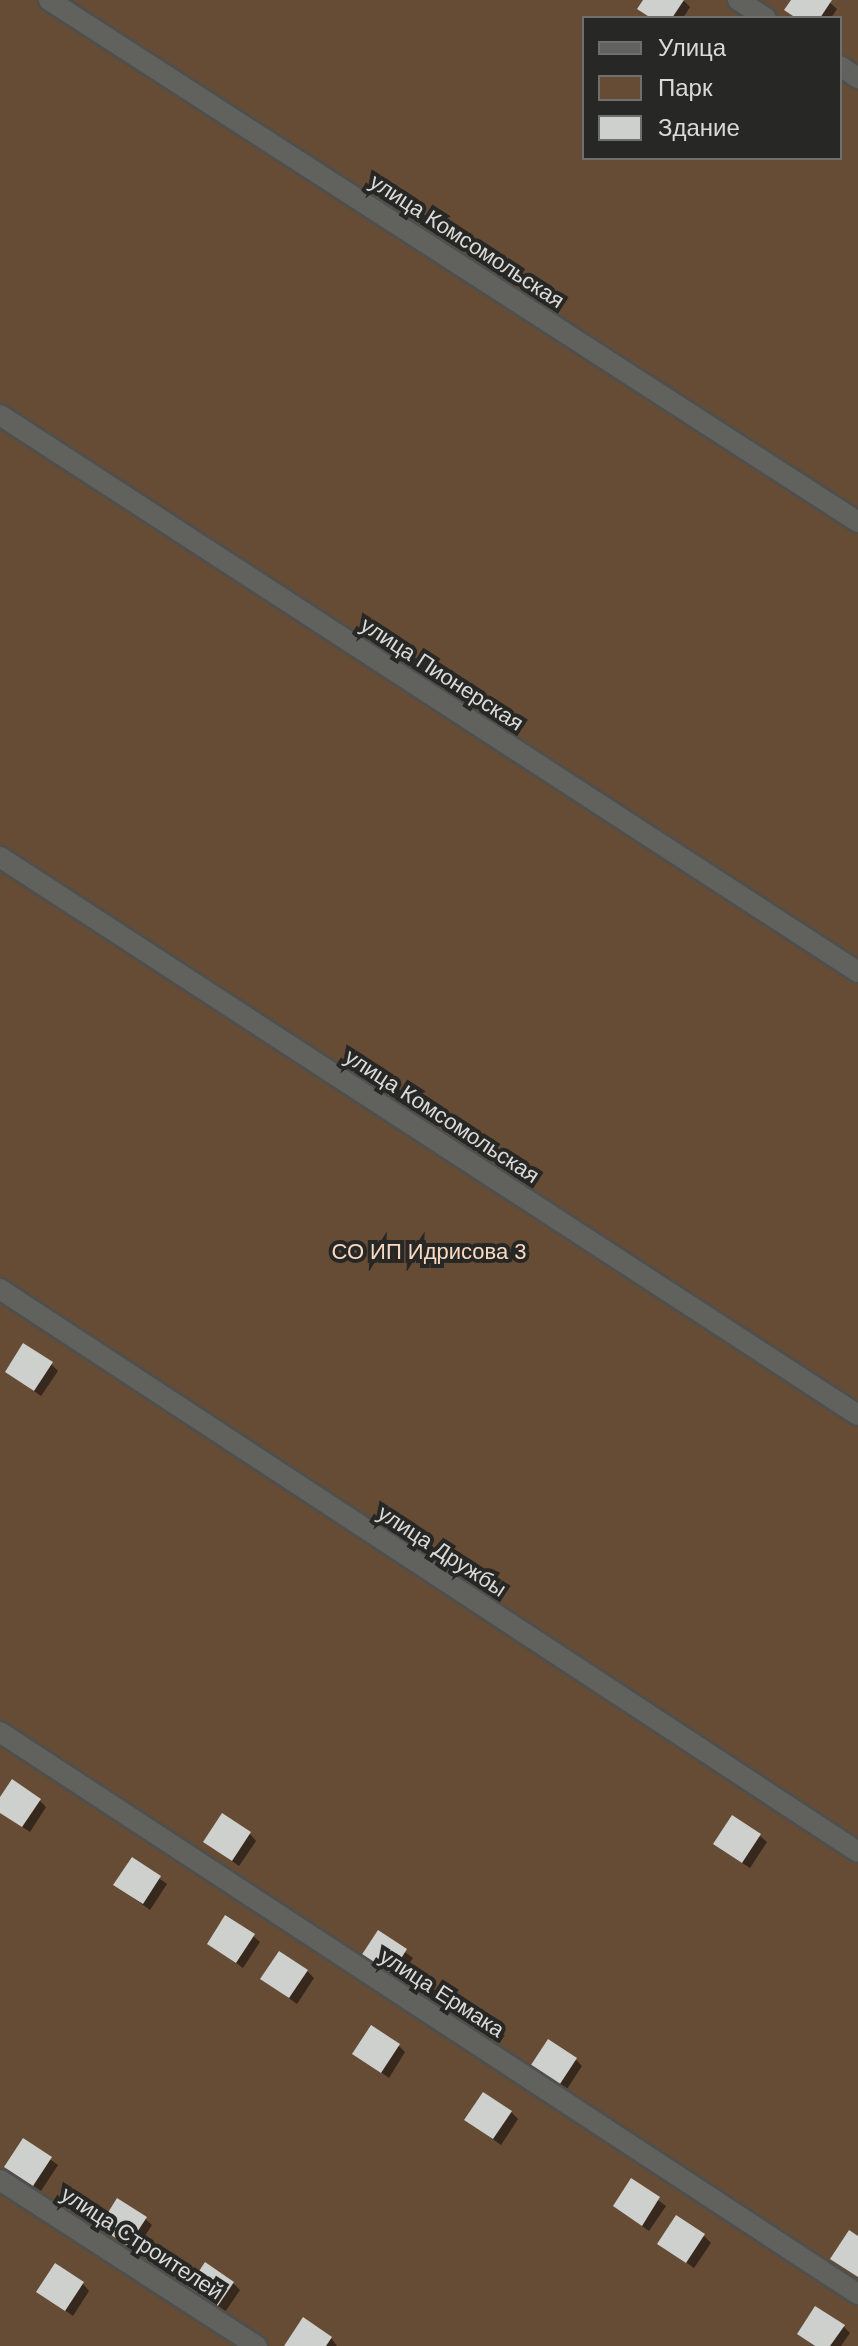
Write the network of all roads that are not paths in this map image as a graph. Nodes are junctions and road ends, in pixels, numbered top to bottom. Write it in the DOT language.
graph roads {
  1 [pos="49,0"];
  2 [pos="738,0"];
  3 [pos="763,16"];
  4 [pos="0,415"];
  5 [pos="858,522"];
  6 [pos="0,857"];
  7 [pos="858,972"];
  8 [pos="0,1289"];
  9 [pos="858,1415"];
  10 [pos="0,1732"];
  11 [pos="858,1852"];
  12 [pos="0,2180"];
  13 [pos="858,2294"];
  14 [pos="257,2346"];
  1 -- 5 [label="street, улица Комсомольская"];
  2 -- 3 [label="street"];
  4 -- 7 [label="street, улица Пионерская"];
  6 -- 9 [label="street, улица Комсомольская"];
  8 -- 11 [label="street, улица Дружбы"];
  10 -- 13 [label="street, улица Ермака"];
  12 -- 14 [label="street, улица Строителей"];
}
